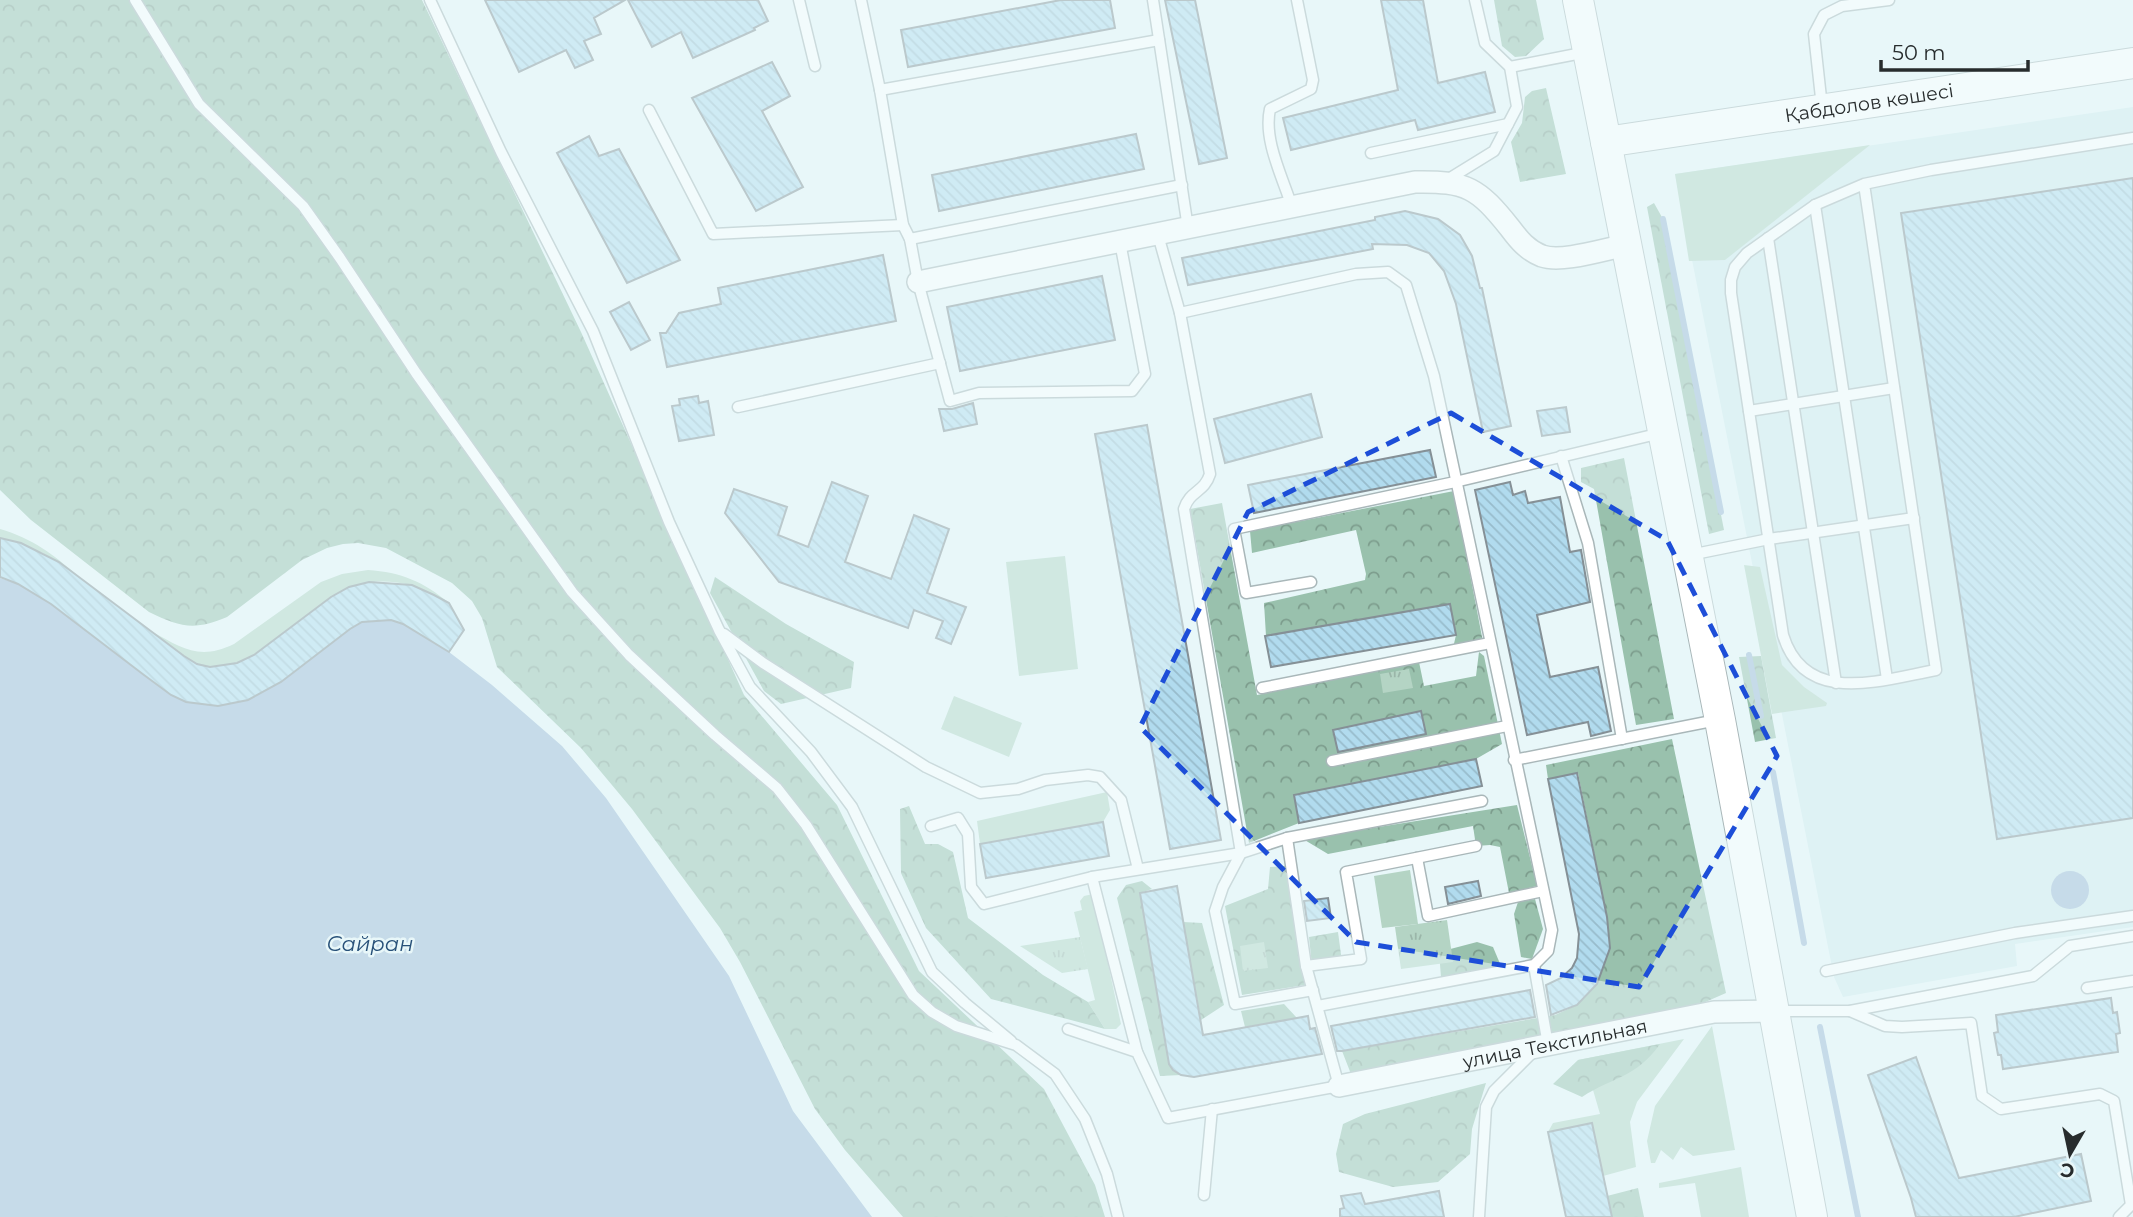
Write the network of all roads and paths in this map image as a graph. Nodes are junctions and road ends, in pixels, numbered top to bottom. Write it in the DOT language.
graph roads {
  1 [pos="135,0"];
  2 [pos="430,0"];
  3 [pos="799,0"];
  4 [pos="861,0"];
  5 [pos="1153,0"];
  6 [pos="1297,0"];
  7 [pos="1475,0"];
  8 [pos="1578,0"];
  9 [pos="1889,0"];
  10 [pos="1159,40"];
  11 [pos="1588,52"];
  12 [pos="2133,64"];
  13 [pos="815,66"];
  14 [pos="1510,67"];
  15 [pos="880,90"];
  16 [pos="649,110"];
  17 [pos="1822,110"];
  18 [pos="1508,124"];
  19 [pos="2133,138"];
  20 [pos="1606,142"];
  21 [pos="1371,153"];
  22 [pos="1446,181"];
  23 [pos="1864,184"];
  24 [pos="1182,185"];
  25 [pos="1815,205"];
  26 [pos="1292,207"];
  27 [pos="903,225"];
  28 [pos="1188,228"];
  29 [pos="1158,234"];
  30 [pos="1768,238"];
  31 [pos="910,239"];
  32 [pos="1119,242"];
  33 [pos="1627,245"];
  34 [pos="918,282"];
  35 [pos="1180,313"];
  36 [pos="940,363"];
  37 [pos="1894,388"];
  38 [pos="1844,396"];
  39 [pos="1794,404"];
  40 [pos="738,407"];
  41 [pos="1749,411"];
  42 [pos="1663,433"];
  43 [pos="1561,456"];
  44 [pos="1455,482"];
  45 [pos="1914,518"];
  46 [pos="1864,525"];
  47 [pos="1813,532"];
  48 [pos="1769,539"];
  49 [pos="1688,556"];
  50 [pos="1311,582"];
  51 [pos="719,630"];
  52 [pos="1490,643"];
  53 [pos="1887,679"];
  54 [pos="1836,683"];
  55 [pos="1262,688"];
  56 [pos="1720,720"];
  57 [pos="1507,726"];
  58 [pos="1622,738"];
  59 [pos="1514,760"];
  60 [pos="1332,761"];
  61 [pos="1482,801"];
  62 [pos="931,826"];
  63 [pos="1287,838"];
  64 [pos="1476,846"];
  65 [pos="1241,853"];
  66 [pos="1417,858"];
  67 [pos="1138,869"];
  68 [pos="1092,877"];
  69 [pos="1544,891"];
  70 [pos="2133,916"];
  71 [pos="2133,936"];
  72 [pos="1534,965"];
  73 [pos="1306,966"];
  74 [pos="1826,971"];
  75 [pos="2133,981"];
  76 [pos="2087,988"];
  77 [pos="1313,990"];
  78 [pos="1318,1006"];
  79 [pos="1850,1011"];
  80 [pos="1775,1012"];
  81 [pos="1068,1029"];
  82 [pos="1016,1045"];
  83 [pos="1543,1046"];
  84 [pos="1137,1052"];
  85 [pos="1339,1086"];
  86 [pos="1212,1109"];
  87 [pos="1204,1195"];
  88 [pos="1118,1217"];
  89 [pos="1479,1217"];
  90 [pos="1812,1217"];
  91 [pos="2119,1217"];
  1 -- 82 [label="lane"];
  2 -- 51 [label="lane"];
  3 -- 13 [label="lane"];
  4 -- 15 [label="lane"];
  5 -- 10 [label="lane"];
  6 -- 26 [label="lane"];
  7 -- 14 [label="lane"];
  8 -- 11 [label="main road"];
  9 -- 17 [label="lane"];
  10 -- 15 [label="lane"];
  10 -- 24 [label="lane"];
  11 -- 14 [label="lane"];
  11 -- 20 [label="main road"];
  12 -- 17 [label="main road, Қабдолов көшесі"];
  14 -- 18 [label="lane"];
  15 -- 27 [label="lane"];
  16 -- 27 [label="lane"];
  17 -- 20 [label="main road, Қабдолов көшесі"];
  18 -- 21 [label="lane"];
  18 -- 22 [label="lane"];
  19 -- 23 [label="lane"];
  20 -- 33 [label="main road"];
  22 -- 26 [label="street"];
  22 -- 33 [label="street"];
  23 -- 25 [label="lane"];
  23 -- 37 [label="lane"];
  24 -- 28 [label="lane"];
  24 -- 31 [label="lane"];
  25 -- 30 [label="lane"];
  25 -- 38 [label="lane"];
  26 -- 28 [label="street"];
  27 -- 31 [label="lane"];
  28 -- 29 [label="street"];
  29 -- 32 [label="street"];
  29 -- 35 [label="lane"];
  30 -- 39 [label="lane"];
  30 -- 41 [label="lane"];
  31 -- 34 [label="lane"];
  32 -- 34 [label="street"];
  32 -- 36 [label="lane"];
  33 -- 42 [label="main road"];
  34 -- 36 [label="lane"];
  35 -- 44 [label="lane"];
  35 -- 65 [label="lane"];
  36 -- 40 [label="lane"];
  37 -- 38 [label="lane"];
  37 -- 45 [label="lane"];
  38 -- 39 [label="lane"];
  38 -- 46 [label="lane"];
  39 -- 41 [label="lane"];
  39 -- 47 [label="lane"];
  41 -- 48 [label="lane"];
  42 -- 43 [label="lane"];
  42 -- 49 [label="main road"];
  43 -- 44 [label="lane"];
  43 -- 58 [label="lane"];
  44 -- 50 [label="lane"];
  44 -- 52 [label="lane"];
  45 -- 46 [label="lane"];
  45 -- 53 [label="lane"];
  46 -- 47 [label="lane"];
  46 -- 53 [label="lane"];
  47 -- 48 [label="lane"];
  47 -- 54 [label="lane"];
  48 -- 49 [label="lane"];
  48 -- 54 [label="lane"];
  49 -- 56 [label="main road"];
  51 -- 67 [label="lane"];
  51 -- 82 [label="lane"];
  52 -- 55 [label="lane"];
  52 -- 57 [label="lane"];
  53 -- 54 [label="lane"];
  56 -- 58 [label="lane"];
  56 -- 80 [label="main road"];
  57 -- 59 [label="lane"];
  57 -- 60 [label="lane"];
  58 -- 59 [label="lane"];
  59 -- 69 [label="lane"];
  61 -- 63 [label="lane"];
  62 -- 68 [label="lane"];
  63 -- 65 [label="lane"];
  63 -- 73 [label="lane"];
  64 -- 66 [label="lane"];
  65 -- 67 [label="lane"];
  65 -- 77 [label="lane"];
  66 -- 69 [label="lane"];
  66 -- 73 [label="lane"];
  67 -- 68 [label="lane"];
  68 -- 84 [label="lane"];
  69 -- 72 [label="lane"];
  70 -- 74 [label="lane"];
  71 -- 79 [label="lane"];
  72 -- 78 [label="lane"];
  72 -- 83 [label="lane"];
  73 -- 77 [label="lane"];
  75 -- 76 [label="lane"];
  77 -- 78 [label="lane"];
  78 -- 85 [label="lane"];
  79 -- 80 [label="lane"];
  79 -- 91 [label="lane"];
  80 -- 83 [label="street, улица Текстильная"];
  80 -- 90 [label="main road"];
  81 -- 84 [label="lane"];
  82 -- 88 [label="lane"];
  83 -- 85 [label="street, улица Текстильная"];
  83 -- 89 [label="lane"];
  84 -- 86 [label="lane"];
  85 -- 86 [label="lane"];
  86 -- 87 [label="lane"];
}
